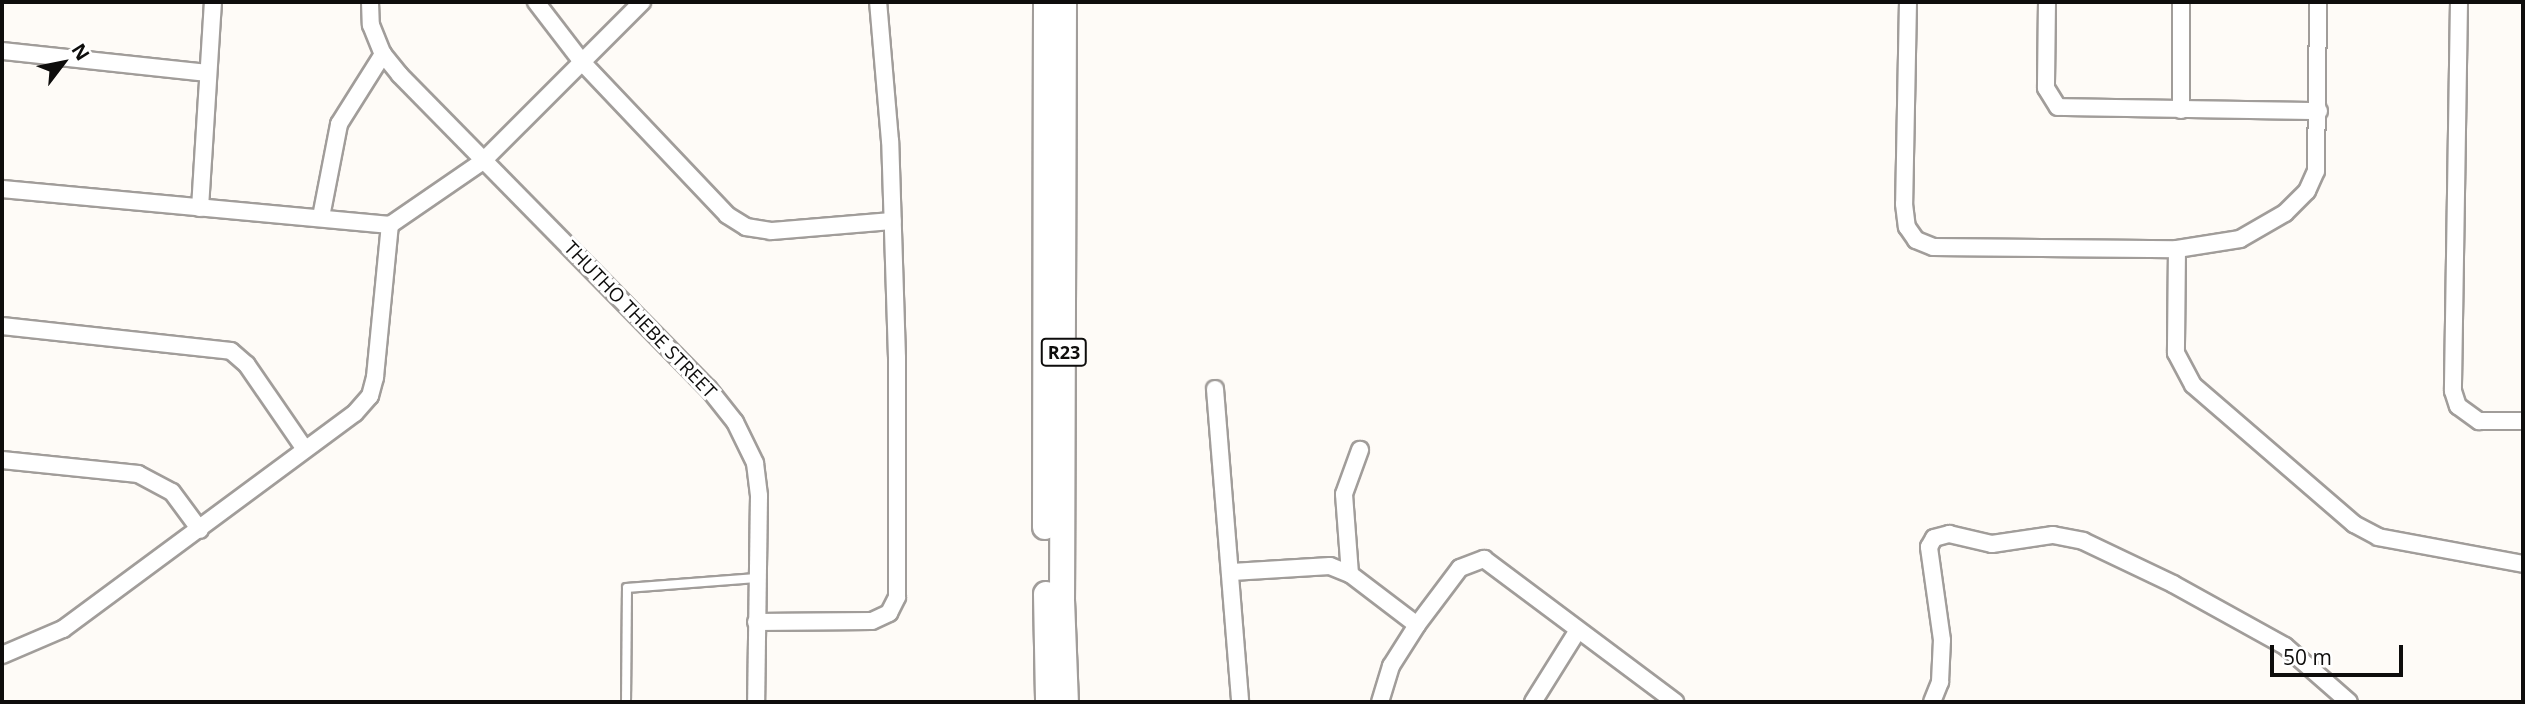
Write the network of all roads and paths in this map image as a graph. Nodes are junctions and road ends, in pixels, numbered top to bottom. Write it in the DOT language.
graph roads {
  1 [pos="213,2"];
  2 [pos="370,2"];
  3 [pos="536,2"];
  4 [pos="642,2"];
  5 [pos="878,2"];
  6 [pos="1046,2"];
  7 [pos="1064,2"];
  8 [pos="1908,2"];
  9 [pos="2047,2"];
  10 [pos="2181,2"];
  11 [pos="2318,2"];
  12 [pos="2459,2"];
  13 [pos="2,51"];
  14 [pos="383,54"];
  15 [pos="582,62"];
  16 [pos="207,73"];
  17 [pos="2181,110"];
  18 [pos="2319,111"];
  19 [pos="484,161"];
  20 [pos="2,190"];
  21 [pos="200,208"];
  22 [pos="321,217"];
  23 [pos="893,221"];
  24 [pos="390,225"];
  25 [pos="2177,249"];
  26 [pos="2,326"];
  27 [pos="1215,389"];
  28 [pos="2523,421"];
  29 [pos="304,449"];
  30 [pos="1360,450"];
  31 [pos="2,460"];
  32 [pos="200,530"];
  33 [pos="2523,564"];
  34 [pos="1231,572"];
  35 [pos="1350,574"];
  36 [pos="756,578"];
  37 [pos="757,622"];
  38 [pos="1417,625"];
  39 [pos="1578,630"];
  40 [pos="2,655"];
  41 [pos="626,702"];
  42 [pos="756,702"];
  43 [pos="1048,702"];
  44 [pos="1066,702"];
  45 [pos="1240,702"];
  46 [pos="1380,702"];
  47 [pos="1533,702"];
  48 [pos="1675,702"];
  49 [pos="1932,702"];
  50 [pos="2349,702"];
  1 -- 16 [label="street"];
  2 -- 14 [label="street, THUTHO THEBE STREET"];
  3 -- 15 [label="street"];
  4 -- 15 [label="street"];
  5 -- 23 [label="street"];
  6 -- 43 [label="main road, R23"];
  7 -- 44 [label="main road, R23"];
  8 -- 25 [label="street"];
  9 -- 17 [label="street"];
  10 -- 17 [label="street"];
  11 -- 18 [label="street"];
  12 -- 28 [label="street"];
  13 -- 16 [label="street"];
  14 -- 19 [label="street, THUTHO THEBE STREET"];
  14 -- 22 [label="street"];
  15 -- 19 [label="street"];
  15 -- 23 [label="street"];
  16 -- 21 [label="street"];
  17 -- 18 [label="street"];
  18 -- 25 [label="street"];
  19 -- 24 [label="street"];
  19 -- 36 [label="street, THUTHO THEBE STREET"];
  20 -- 21 [label="street"];
  21 -- 22 [label="street"];
  22 -- 24 [label="street"];
  23 -- 37 [label="street"];
  24 -- 29 [label="street"];
  25 -- 33 [label="street"];
  26 -- 29 [label="street"];
  27 -- 34 [label="street"];
  29 -- 32 [label="street"];
  30 -- 35 [label="street"];
  31 -- 32 [label="street"];
  32 -- 40 [label="street"];
  34 -- 35 [label="street"];
  34 -- 45 [label="street"];
  35 -- 38 [label="street"];
  36 -- 37 [label="street, THUTHO THEBE STREET"];
  36 -- 41 [label="lane"];
  37 -- 42 [label="street, THUTHO THEBE STREET"];
  38 -- 39 [label="street"];
  38 -- 46 [label="street"];
  39 -- 47 [label="street"];
  39 -- 48 [label="street"];
  49 -- 50 [label="street"];
}
